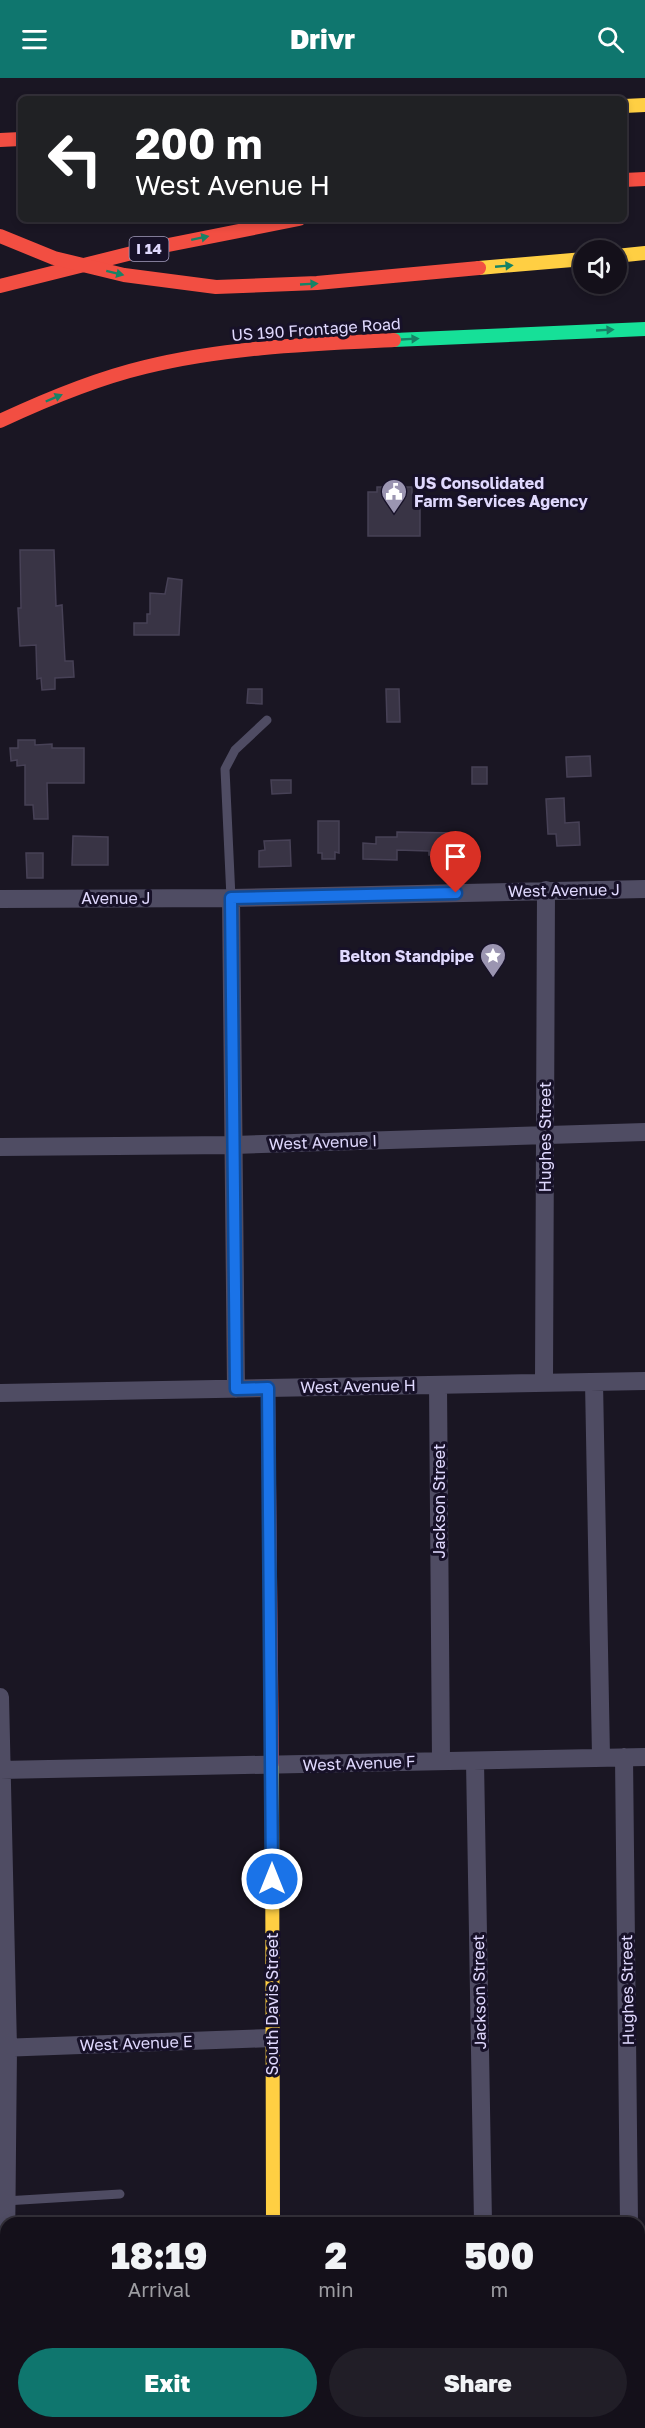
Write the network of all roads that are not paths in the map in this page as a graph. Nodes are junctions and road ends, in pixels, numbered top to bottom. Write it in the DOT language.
graph roads {
  1 [pos="645,105"];
  2 [pos="627,106"];
  3 [pos="18,139"];
  4 [pos="0,140"];
  5 [pos="645,178"];
  6 [pos="627,180"];
  7 [pos="282,222"];
  8 [pos="0,236"];
  9 [pos="645,253"];
  10 [pos="627,255"];
  11 [pos="573,260"];
  12 [pos="0,285"];
  13 [pos="645,329"];
  14 [pos="0,421"];
  15 [pos="267,720"];
  16 [pos="645,889"];
  17 [pos="546,891"];
  18 [pos="231,898"];
  19 [pos="0,899"];
  20 [pos="645,1132"];
  21 [pos="544,1135"];
  22 [pos="234,1145"];
  23 [pos="0,1147"];
  24 [pos="645,1381"];
  25 [pos="594,1382"];
  26 [pos="544,1383"];
  27 [pos="438,1385"];
  28 [pos="268,1388"];
  29 [pos="236,1389"];
  30 [pos="0,1393"];
  31 [pos="0,1697"];
  32 [pos="601,1756"];
  33 [pos="624,1757"];
  34 [pos="645,1757"];
  35 [pos="441,1761"];
  36 [pos="475,1761"];
  37 [pos="272,1766"];
  38 [pos="1,1770"];
  39 [pos="272,2038"];
  40 [pos="4,2048"];
  41 [pos="4,2192"];
  42 [pos="120,2194"];
  43 [pos="5,2217"];
  44 [pos="273,2217"];
  45 [pos="483,2217"];
  46 [pos="629,2217"];
  1 -- 2 [label="main road"];
  3 -- 4 [label="main road"];
  5 -- 6 [label="main road"];
  12 -- 7 [label="main road, I 14, one-way"];
  8 -- 11 [label="main road, one-way, bridge"];
  9 -- 10 [label="main road"];
  14 -- 13 [label="main road, US 190 Frontage Road, one-way"];
  15 -- 18 [label="lane"];
  16 -- 17 [label="street, West Avenue J"];
  17 -- 18 [label="street, West Avenue J"];
  17 -- 21 [label="street, Hughes Street"];
  18 -- 19 [label="street, Avenue J"];
  18 -- 22 [label="street"];
  20 -- 21 [label="street, West Avenue I"];
  21 -- 22 [label="street, West Avenue I"];
  21 -- 26 [label="street, Hughes Street"];
  22 -- 23 [label="street, West Avenue I"];
  22 -- 29 [label="street"];
  24 -- 25 [label="street, West Avenue H"];
  25 -- 26 [label="street, West Avenue H"];
  25 -- 32 [label="street"];
  26 -- 27 [label="street, West Avenue H"];
  27 -- 28 [label="street, West Avenue H"];
  27 -- 35 [label="street, Jackson Street"];
  28 -- 29 [label="street, West Avenue H"];
  28 -- 37 [label="main road, South Davis Street"];
  29 -- 30 [label="street, West Avenue H"];
  31 -- 38 [label="street"];
  32 -- 33 [label="street, West Avenue F"];
  32 -- 36 [label="street, West Avenue F"];
  33 -- 34 [label="street, West Avenue F"];
  33 -- 46 [label="street, Hughes Street"];
  35 -- 36 [label="street, West Avenue F"];
  35 -- 37 [label="street, West Avenue F"];
  36 -- 45 [label="street, Jackson Street"];
  37 -- 38 [label="street, West Avenue F"];
  37 -- 39 [label="main road, South Davis Street"];
  38 -- 40 [label="street"];
  39 -- 40 [label="street, West Avenue E"];
  39 -- 44 [label="main road, South Davis Street"];
  40 -- 41 [label="street"];
  41 -- 42 [label="lane"];
  41 -- 43 [label="street"];
}
